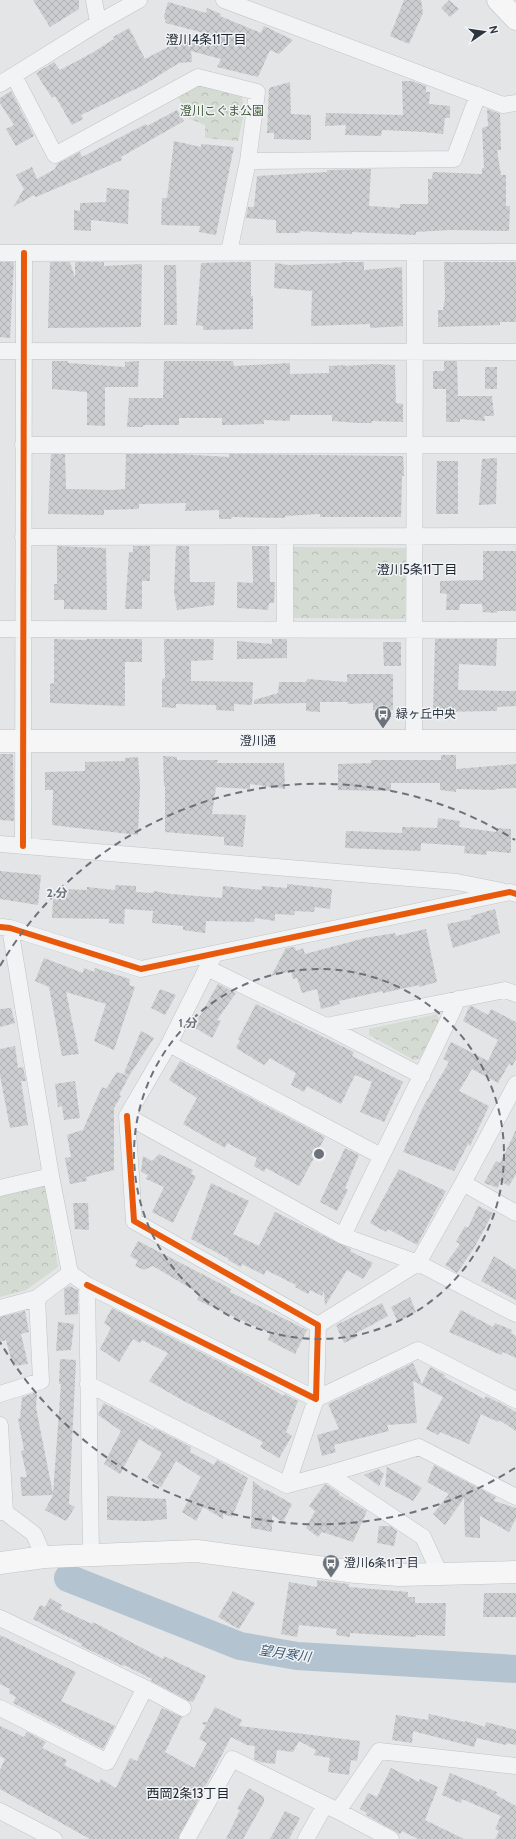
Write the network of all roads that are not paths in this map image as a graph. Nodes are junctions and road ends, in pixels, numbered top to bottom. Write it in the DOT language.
graph roads {
  1 [pos="94,0"];
  2 [pos="140,0"];
  3 [pos="224,0"];
  4 [pos="498,0"];
  5 [pos="516,19"];
  6 [pos="98,23"];
  7 [pos="7,80"];
  8 [pos="478,95"];
  9 [pos="516,103"];
  10 [pos="248,161"];
  11 [pos="0,252"];
  12 [pos="229,252"];
  13 [pos="415,252"];
  14 [pos="516,252"];
  15 [pos="24,253"];
  16 [pos="0,352"];
  17 [pos="24,352"];
  18 [pos="416,352"];
  19 [pos="516,352"];
  20 [pos="24,445"];
  21 [pos="415,445"];
  22 [pos="516,445"];
  23 [pos="415,536"];
  24 [pos="516,536"];
  25 [pos="23,537"];
  26 [pos="285,537"];
  27 [pos="0,629"];
  28 [pos="285,629"];
  29 [pos="24,630"];
  30 [pos="415,630"];
  31 [pos="516,630"];
  32 [pos="0,741"];
  33 [pos="22,741"];
  34 [pos="414,741"];
  35 [pos="516,741"];
  36 [pos="0,844"];
  37 [pos="24,846"];
  38 [pos="514,893"];
  39 [pos="5,927"];
  40 [pos="211,961"];
  41 [pos="516,994"];
  42 [pos="458,999"];
  43 [pos="326,1026"];
  44 [pos="169,1044"];
  45 [pos="422,1076"];
  46 [pos="516,1084"];
  47 [pos="127,1116"];
  48 [pos="381,1156"];
  49 [pos="51,1176"];
  50 [pos="463,1183"];
  51 [pos="0,1188"];
  52 [pos="516,1213"];
  53 [pos="343,1236"];
  54 [pos="418,1262"];
  55 [pos="70,1273"];
  56 [pos="87,1285"];
  57 [pos="37,1298"];
  58 [pos="0,1308"];
  59 [pos="516,1314"];
  60 [pos="318,1325"];
  61 [pos="88,1384"];
  62 [pos="0,1394"];
  63 [pos="316,1399"];
  64 [pos="516,1400"];
  65 [pos="0,1425"];
  66 [pos="328,1474"];
  67 [pos="287,1485"];
  68 [pos="516,1497"];
  69 [pos="3,1512"];
  70 [pos="91,1555"];
  71 [pos="44,1557"];
  72 [pos="0,1563"];
  73 [pos="516,1572"];
  74 [pos="440,1574"];
  75 [pos="0,1618"];
  76 [pos="145,1688"];
  77 [pos="0,1708"];
  78 [pos="183,1708"];
  79 [pos="516,1766"];
  80 [pos="332,1808"];
  81 [pos="0,1811"];
  82 [pos="54,1839"];
  83 [pos="187,1839"];
  84 [pos="306,1839"];
  85 [pos="391,1839"];
  1 -- 6 [label="street"];
  2 -- 6 [label="street"];
  3 -- 8 [label="street"];
  4 -- 5 [label="street"];
  6 -- 7 [label="street"];
  7 -- 10 [label="street"];
  8 -- 9 [label="street"];
  8 -- 10 [label="street"];
  10 -- 12 [label="street"];
  11 -- 15 [label="street"];
  12 -- 13 [label="street"];
  12 -- 15 [label="street"];
  13 -- 14 [label="street"];
  13 -- 18 [label="street"];
  15 -- 17 [label="street"];
  16 -- 17 [label="street"];
  17 -- 18 [label="street"];
  17 -- 20 [label="street"];
  18 -- 19 [label="street"];
  18 -- 21 [label="street"];
  20 -- 21 [label="street"];
  20 -- 25 [label="street"];
  21 -- 22 [label="street"];
  21 -- 23 [label="street"];
  23 -- 24 [label="street"];
  23 -- 26 [label="street"];
  23 -- 30 [label="street"];
  25 -- 26 [label="street"];
  25 -- 29 [label="street"];
  26 -- 28 [label="street"];
  27 -- 29 [label="street"];
  28 -- 29 [label="street"];
  28 -- 30 [label="street"];
  29 -- 33 [label="street"];
  30 -- 31 [label="street"];
  30 -- 34 [label="street"];
  32 -- 33 [label="street, 澄川通"];
  33 -- 34 [label="street, 澄川通"];
  33 -- 37 [label="street"];
  34 -- 35 [label="street, 澄川通"];
  36 -- 37 [label="street"];
  37 -- 38 [label="street"];
  38 -- 40 [label="street"];
  39 -- 40 [label="street"];
  39 -- 49 [label="street"];
  40 -- 43 [label="street"];
  40 -- 44 [label="street"];
  41 -- 42 [label="street"];
  42 -- 43 [label="street"];
  42 -- 45 [label="street"];
  43 -- 45 [label="street"];
  44 -- 47 [label="street"];
  44 -- 48 [label="street"];
  45 -- 48 [label="street"];
  46 -- 50 [label="street"];
  47 -- 53 [label="street"];
  47 -- 60 [label="street"];
  48 -- 53 [label="street"];
  49 -- 51 [label="street"];
  49 -- 55 [label="street"];
  50 -- 52 [label="street"];
  50 -- 54 [label="street"];
  53 -- 54 [label="street"];
  54 -- 59 [label="street"];
  54 -- 60 [label="street"];
  55 -- 56 [label="street"];
  55 -- 57 [label="street"];
  56 -- 61 [label="street"];
  56 -- 63 [label="street"];
  57 -- 58 [label="street"];
  57 -- 62 [label="street"];
  60 -- 63 [label="street"];
  61 -- 67 [label="street"];
  61 -- 70 [label="street"];
  63 -- 64 [label="street"];
  63 -- 67 [label="street"];
  65 -- 69 [label="street"];
  66 -- 67 [label="street"];
  66 -- 68 [label="street"];
  66 -- 74 [label="street"];
  69 -- 71 [label="street"];
  70 -- 71 [label="street"];
  70 -- 74 [label="street"];
  71 -- 72 [label="street"];
  73 -- 74 [label="street"];
  75 -- 76 [label="street"];
  76 -- 77 [label="street"];
  76 -- 78 [label="street"];
  79 -- 80 [label="street"];
  80 -- 83 [label="street"];
  80 -- 84 [label="street"];
  80 -- 85 [label="street"];
  81 -- 82 [label="street"];
}
